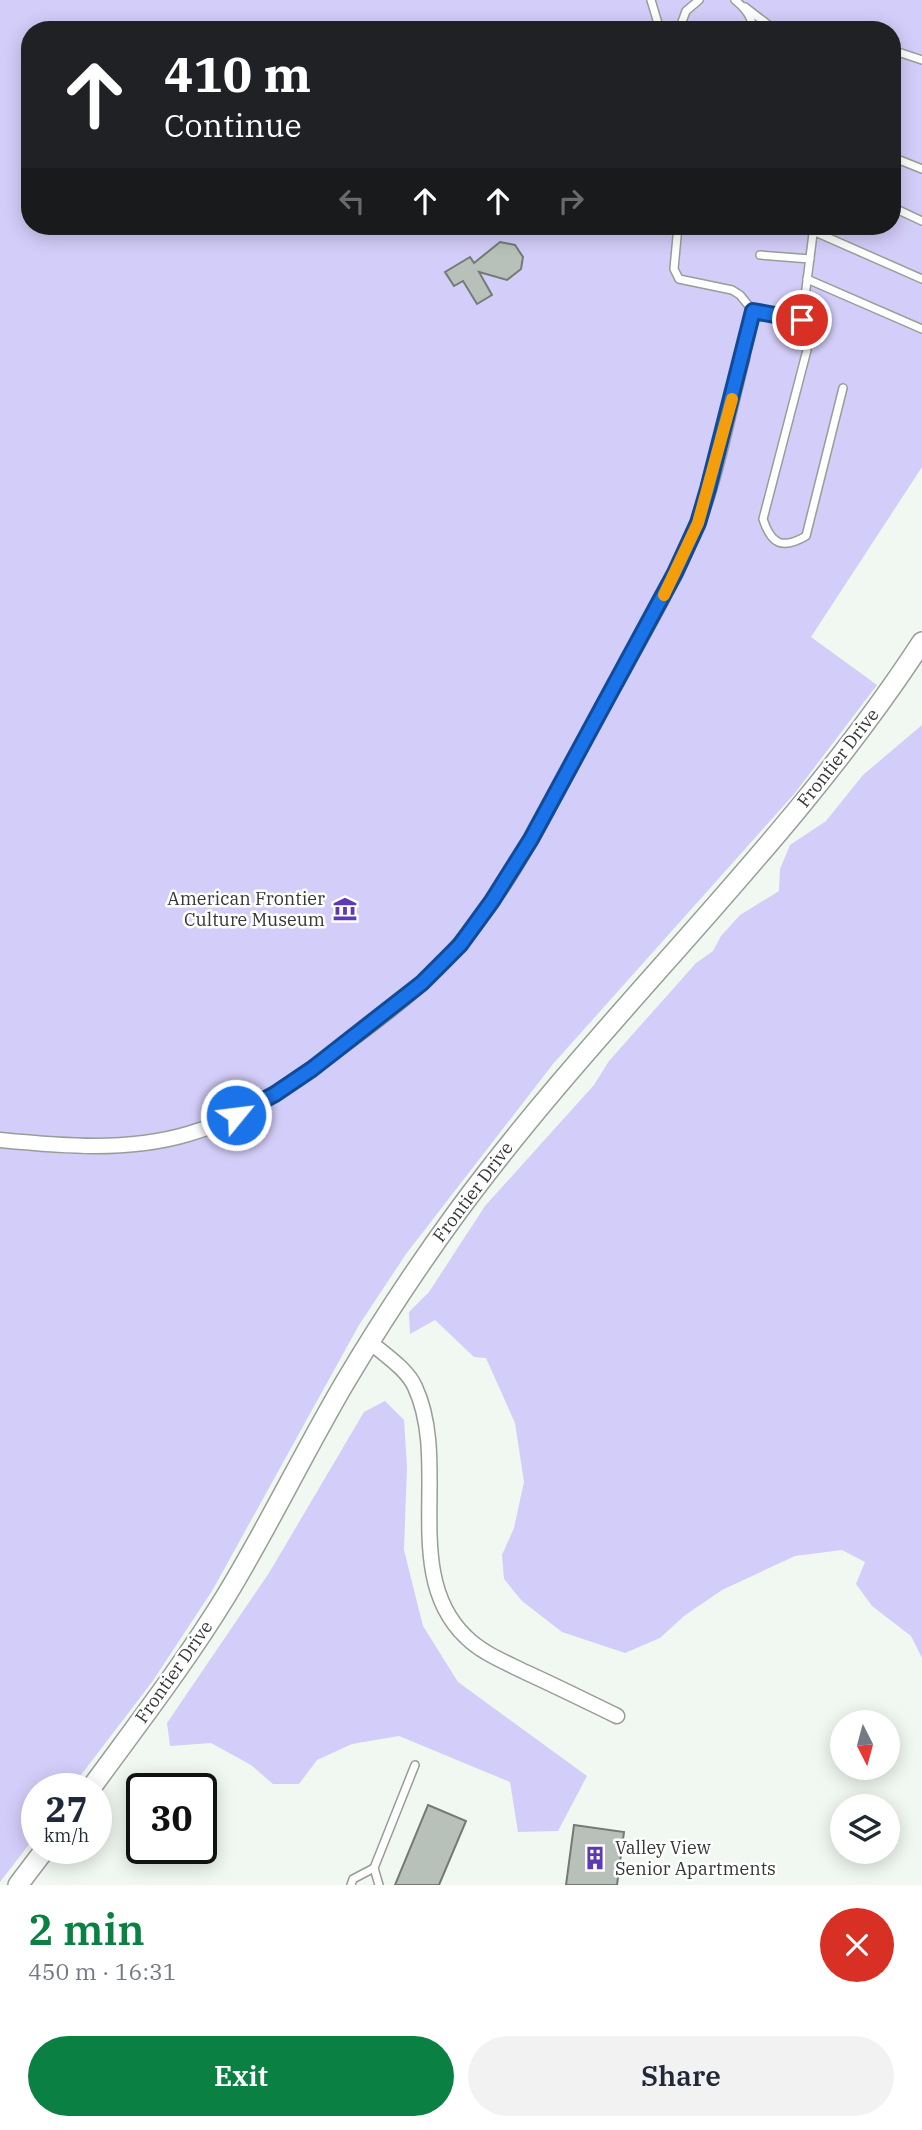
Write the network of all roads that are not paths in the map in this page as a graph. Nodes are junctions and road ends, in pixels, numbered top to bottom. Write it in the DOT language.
graph roads {
  1 [pos="651,0"];
  2 [pos="699,0"];
  3 [pos="735,0"];
  4 [pos="744,7"];
  5 [pos="657,21"];
  6 [pos="682,21"];
  7 [pos="752,21"];
  8 [pos="763,21"];
  9 [pos="901,53"];
  10 [pos="922,60"];
  11 [pos="901,161"];
  12 [pos="922,169"];
  13 [pos="901,212"];
  14 [pos="922,221"];
  15 [pos="677,235"];
  16 [pos="812,235"];
  17 [pos="828,235"];
  18 [pos="760,255"];
  19 [pos="810,259"];
  20 [pos="807,279"];
  21 [pos="922,279"];
  22 [pos="753,311"];
  23 [pos="802,320"];
  24 [pos="922,329"];
  25 [pos="742,359"];
  26 [pos="843,388"];
  27 [pos="922,642"];
  28 [pos="0,1140"];
  29 [pos="370,1342"];
  30 [pos="617,1716"];
  31 [pos="415,1765"];
  32 [pos="102,1773"];
  33 [pos="34,1864"];
  34 [pos="374,1868"];
  35 [pos="18,1885"];
  36 [pos="351,1885"];
  37 [pos="379,1885"];
  1 -- 5 [label="lane"];
  2 -- 6 [label="lane"];
  3 -- 4 [label="lane"];
  4 -- 7 [label="lane"];
  4 -- 8 [label="lane"];
  9 -- 10 [label="lane"];
  11 -- 12 [label="lane"];
  13 -- 14 [label="lane"];
  15 -- 22 [label="lane"];
  16 -- 19 [label="lane"];
  17 -- 21 [label="lane"];
  18 -- 19 [label="lane"];
  19 -- 20 [label="lane"];
  20 -- 23 [label="lane"];
  20 -- 24 [label="lane"];
  22 -- 23 [label="lane"];
  22 -- 25 [label="lane"];
  23 -- 26 [label="lane"];
  25 -- 28 [label="street"];
  27 -- 29 [label="street, Frontier Drive"];
  29 -- 30 [label="street"];
  29 -- 32 [label="street, Frontier Drive"];
  31 -- 34 [label="lane"];
  33 -- 35 [label="street"];
  34 -- 36 [label="lane"];
  34 -- 37 [label="lane"];
}
